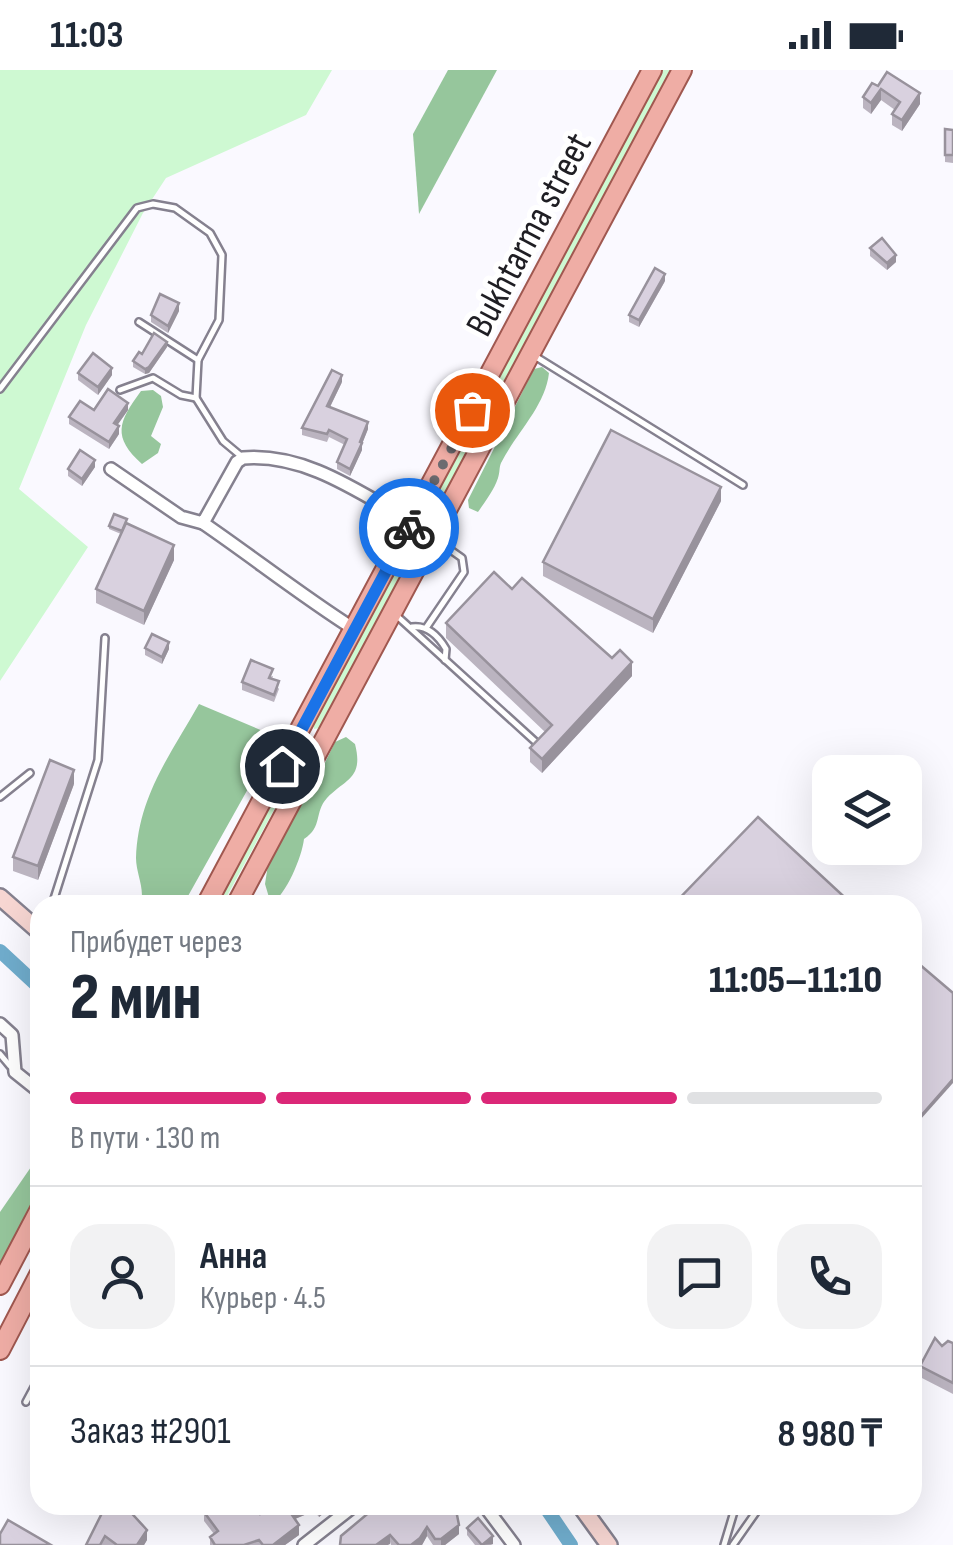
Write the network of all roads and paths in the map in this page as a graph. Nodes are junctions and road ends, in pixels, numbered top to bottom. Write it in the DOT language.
graph roads {
  1 [pos="652,70"];
  2 [pos="682,70"];
  3 [pos="139,322"];
  4 [pos="530,354"];
  5 [pos="198,360"];
  6 [pos="0,390"];
  7 [pos="120,390"];
  8 [pos="196,398"];
  9 [pos="472,410"];
  10 [pos="493,424"];
  11 [pos="243,458"];
  12 [pos="111,469"];
  13 [pos="742,485"];
  14 [pos="412,522"];
  15 [pos="204,523"];
  16 [pos="432,537"];
  17 [pos="392,612"];
  18 [pos="412,627"];
  19 [pos="426,628"];
  20 [pos="354,629"];
  21 [pos="105,638"];
  22 [pos="445,660"];
  23 [pos="300,732"];
  24 [pos="322,744"];
  25 [pos="539,746"];
  26 [pos="30,773"];
  27 [pos="0,798"];
  28 [pos="55,895"];
  29 [pos="211,895"];
  30 [pos="241,895"];
  31 [pos="0,897"];
  32 [pos="30,922"];
  33 [pos="0,1024"];
  34 [pos="0,1054"];
  35 [pos="16,1072"];
  36 [pos="30,1084"];
  37 [pos="30,1228"];
  38 [pos="0,1285"];
  39 [pos="30,1310"];
  40 [pos="0,1350"];
  41 [pos="30,1395"];
  42 [pos="26,1402"];
  43 [pos="342,1515"];
  44 [pos="492,1515"];
  45 [pos="587,1515"];
  46 [pos="733,1515"];
  47 [pos="754,1515"];
  48 [pos="304,1545"];
  49 [pos="514,1545"];
  50 [pos="609,1545"];
  51 [pos="724,1545"];
  52 [pos="733,1545"];
  1 -- 9 [label="main road, Bukhtarma street"];
  2 -- 4 [label="main road, Bukhtarma street"];
  3 -- 5 [label="lane"];
  4 -- 10 [label="main road, Bukhtarma street"];
  4 -- 13 [label="lane"];
  5 -- 6 [label="lane"];
  5 -- 8 [label="lane"];
  7 -- 8 [label="lane"];
  8 -- 11 [label="lane"];
  9 -- 10 [label="main road"];
  9 -- 14 [label="main road, Bukhtarma street"];
  10 -- 16 [label="main road, Bukhtarma street"];
  11 -- 14 [label="street"];
  11 -- 15 [label="street"];
  12 -- 15 [label="street"];
  14 -- 20 [label="main road, Bukhtarma street"];
  15 -- 20 [label="street"];
  16 -- 17 [label="main road, Bukhtarma street"];
  16 -- 19 [label="lane"];
  17 -- 18 [label="lane"];
  17 -- 24 [label="main road, Bukhtarma street"];
  18 -- 19 [label="lane"];
  18 -- 22 [label="lane"];
  19 -- 22 [label="lane"];
  20 -- 23 [label="main road, Bukhtarma street"];
  21 -- 28 [label="lane"];
  22 -- 25 [label="lane"];
  23 -- 24 [label="main road"];
  23 -- 29 [label="main road, Bukhtarma street"];
  24 -- 30 [label="main road, Bukhtarma street"];
  26 -- 27 [label="lane"];
  31 -- 32 [label="street"];
  33 -- 35 [label="street"];
  34 -- 35 [label="lane"];
  35 -- 36 [label="street"];
  37 -- 38 [label="main road"];
  39 -- 40 [label="main road"];
  41 -- 42 [label="lane"];
  43 -- 48 [label="street"];
  44 -- 49 [label="street"];
  45 -- 50 [label="street"];
  46 -- 51 [label="lane"];
  47 -- 52 [label="lane"];
}
